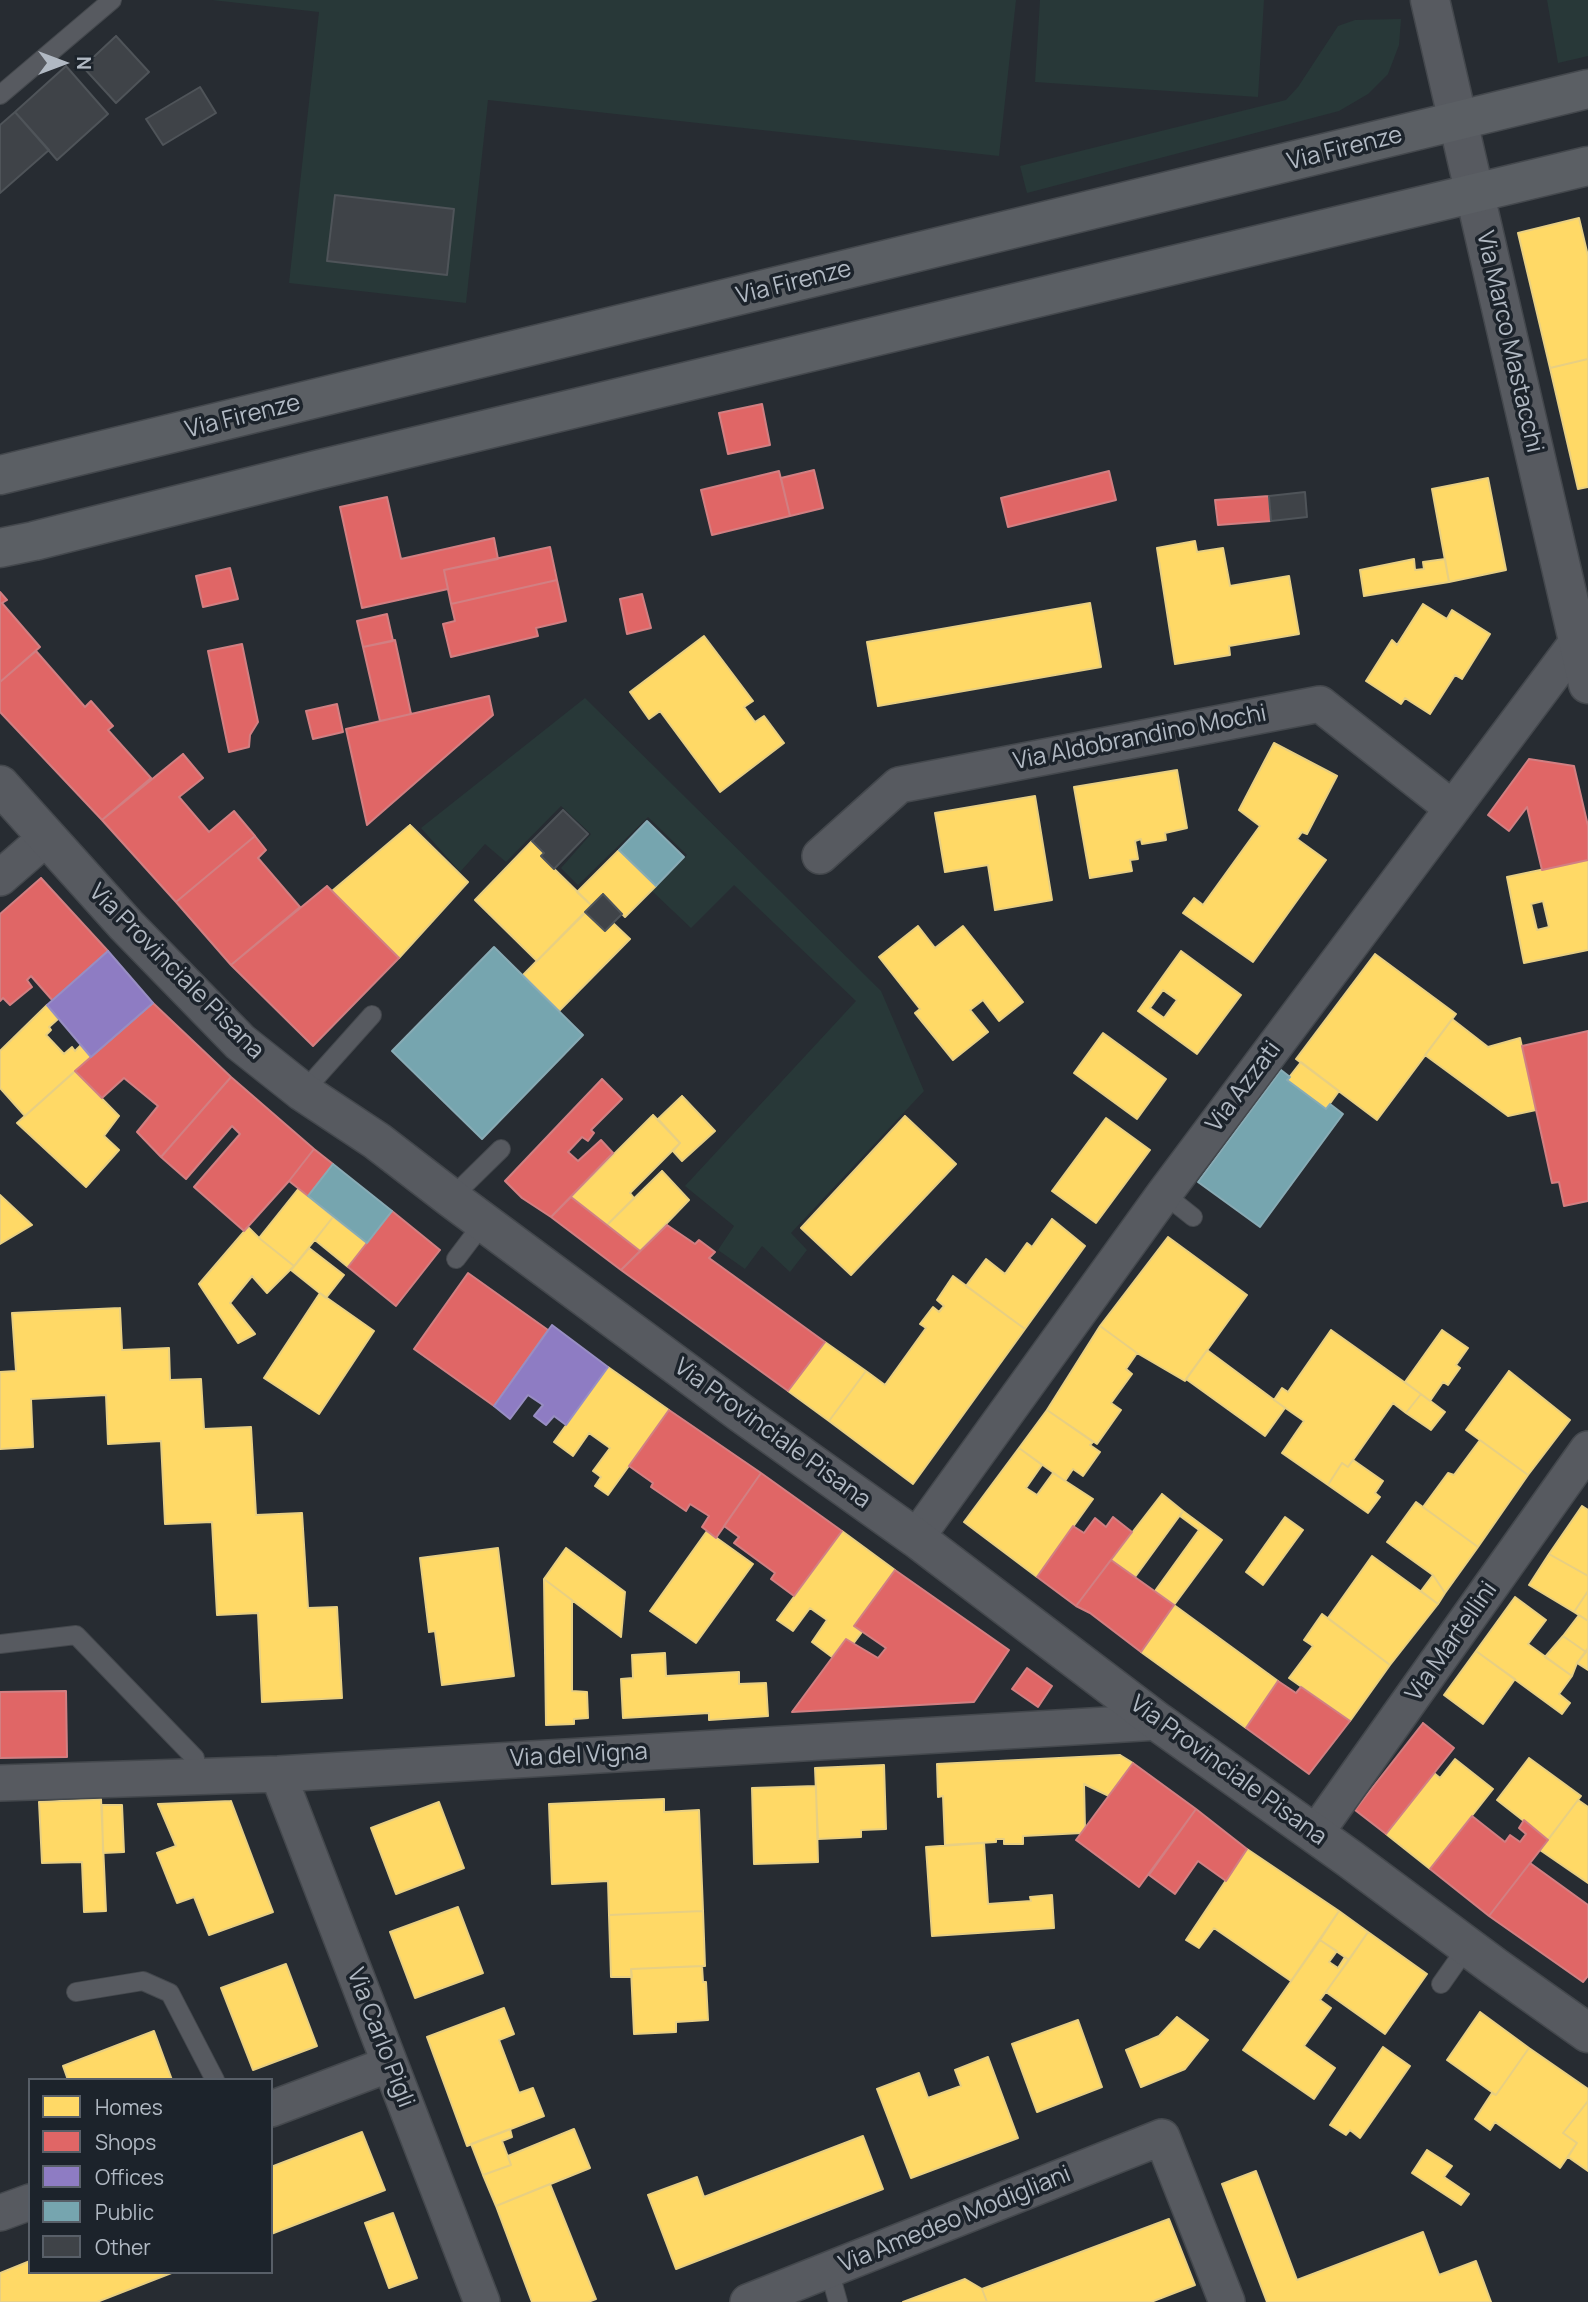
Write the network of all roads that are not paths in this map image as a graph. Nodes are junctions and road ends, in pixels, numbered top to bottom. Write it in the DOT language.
graph roads {
  1 [pos="112,0"];
  2 [pos="1430,0"];
  3 [pos="1588,89"];
  4 [pos="0,95"];
  5 [pos="1457,121"];
  6 [pos="1588,166"];
  7 [pos="1474,193"];
  8 [pos="0,475"];
  9 [pos="0,548"];
  10 [pos="1578,641"];
  11 [pos="1588,684"];
  12 [pos="0,785"];
  13 [pos="1452,808"];
  14 [pos="46,838"];
  15 [pos="820,856"];
  16 [pos="0,878"];
  17 [pos="372,1015"];
  18 [pos="303,1092"];
  19 [pos="501,1149"];
  20 [pos="1164,1194"];
  21 [pos="451,1198"];
  22 [pos="1193,1217"];
  23 [pos="484,1222"];
  24 [pos="456,1259"];
  25 [pos="1588,1449"];
  26 [pos="916,1538"];
  27 [pos="0,1644"];
  28 [pos="1158,1722"];
  29 [pos="278,1774"];
  30 [pos="196,1776"];
  31 [pos="0,1783"];
  32 [pos="1315,1834"];
  33 [pos="1467,1947"];
  34 [pos="1441,1984"];
  35 [pos="76,1992"];
  36 [pos="1588,2033"];
  37 [pos="390,2064"];
  38 [pos="214,2078"];
  39 [pos="273,2108"];
  40 [pos="28,2203"];
  41 [pos="0,2213"];
  42 [pos="833,2286"];
  43 [pos="482,2302"];
  44 [pos="748,2302"];
  45 [pos="1227,2302"];
  1 -- 4 [label="lane"];
  2 -- 5 [label="street, Via Marco Mastacchi"];
  3 -- 5 [label="main road, Via Firenze"];
  5 -- 7 [label="street, Via Marco Mastacchi"];
  5 -- 8 [label="main road, Via Firenze"];
  6 -- 7 [label="main road"];
  7 -- 9 [label="main road"];
  7 -- 10 [label="street, Via Marco Mastacchi"];
  10 -- 11 [label="street, Via Marco Mastacchi"];
  10 -- 13 [label="street, Via Azzati"];
  12 -- 14 [label="street, Via Provinciale Pisana"];
  13 -- 15 [label="street, Via Aldobrandino Mochi"];
  13 -- 20 [label="street, Via Azzati"];
  14 -- 16 [label="street"];
  14 -- 18 [label="street, Via Provinciale Pisana"];
  17 -- 18 [label="lane"];
  18 -- 21 [label="street, Via Provinciale Pisana"];
  19 -- 21 [label="lane"];
  20 -- 22 [label="lane"];
  20 -- 26 [label="street, Via Azzati"];
  21 -- 23 [label="street, Via Provinciale Pisana"];
  23 -- 24 [label="lane"];
  23 -- 26 [label="street, Via Provinciale Pisana"];
  25 -- 32 [label="street, Via Martellini"];
  26 -- 28 [label="street, Via Provinciale Pisana"];
  27 -- 30 [label="lane"];
  28 -- 29 [label="street, Via del Vigna"];
  28 -- 32 [label="street, Via Provinciale Pisana"];
  29 -- 30 [label="street, Via del Vigna"];
  29 -- 37 [label="street, Via Carlo Pigli"];
  30 -- 31 [label="street, Via del Vigna"];
  32 -- 33 [label="street, Via Provinciale Pisana"];
  33 -- 34 [label="lane"];
  33 -- 36 [label="street, Via Provinciale Pisana"];
  35 -- 38 [label="lane"];
  37 -- 39 [label="street"];
  37 -- 43 [label="street, Via Carlo Pigli"];
  40 -- 41 [label="street"];
  42 -- 44 [label="street, Via Amedeo Modigliani"];
  42 -- 45 [label="street, Via Amedeo Modigliani"];
}
